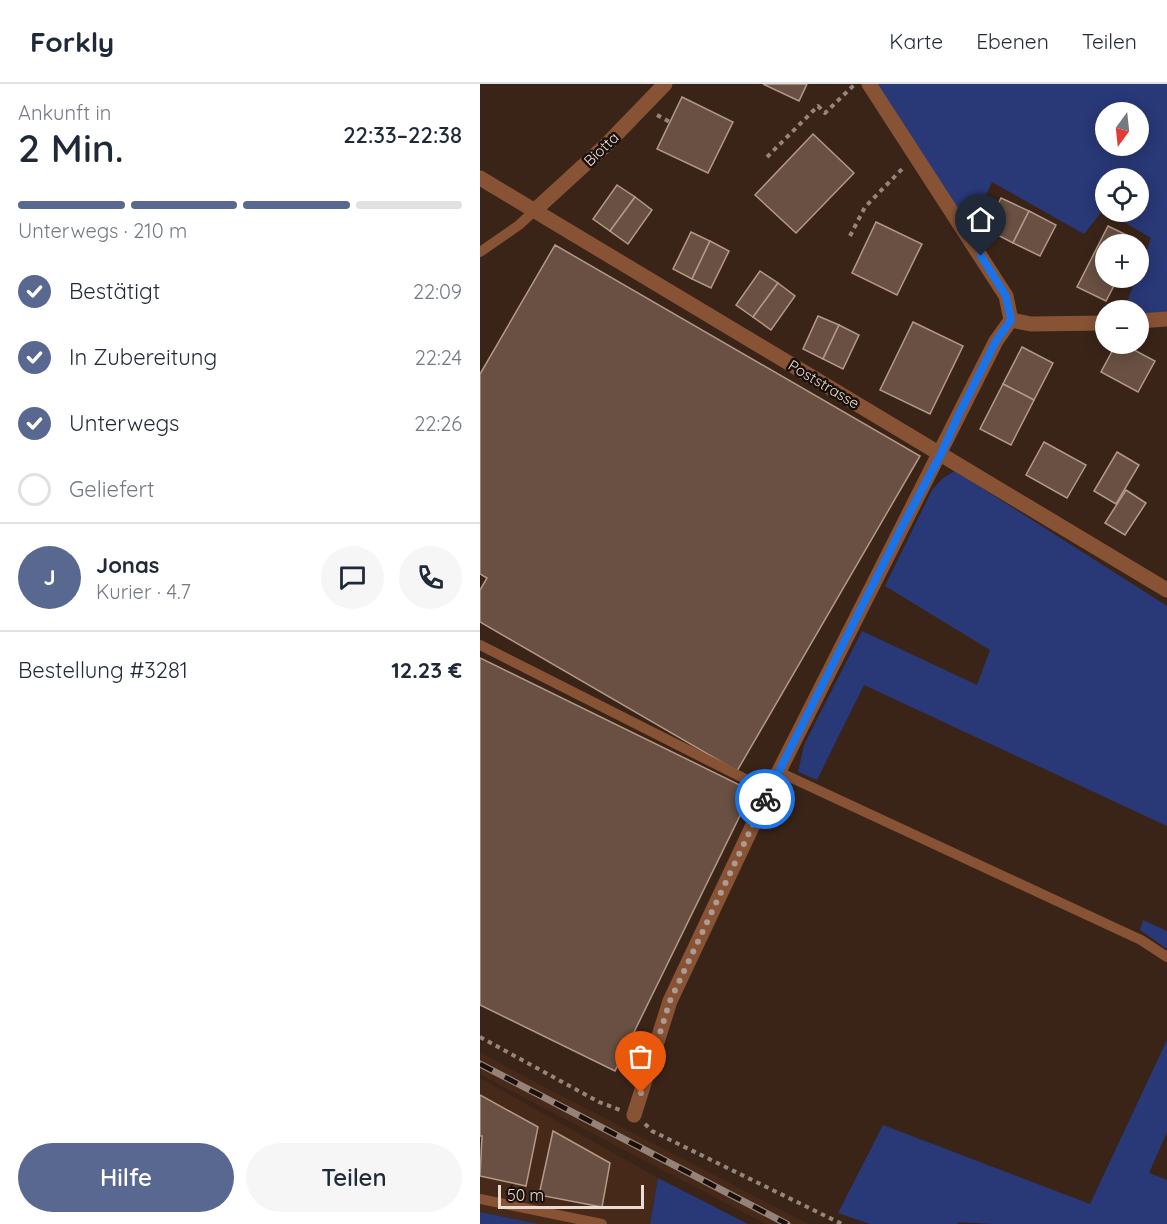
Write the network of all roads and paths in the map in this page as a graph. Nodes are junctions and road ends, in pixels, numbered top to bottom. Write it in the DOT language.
graph roads {
  1 [pos="665,84"];
  2 [pos="854,84"];
  3 [pos="869,84"];
  4 [pos="915,156"];
  5 [pos="767,157"];
  6 [pos="480,178"];
  7 [pos="534,211"];
  8 [pos="850,236"];
  9 [pos="480,252"];
  10 [pos="1167,319"];
  11 [pos="1011,320"];
  12 [pos="1149,320"];
  13 [pos="1095,323"];
  14 [pos="941,454"];
  15 [pos="1167,591"];
  16 [pos="480,645"];
  17 [pos="778,772"];
  18 [pos="769,791"];
  19 [pos="1167,957"];
  20 [pos="480,1037"];
  21 [pos="634,1115"];
  22 [pos="480,1199"];
  23 [pos="602,1224"];
  24 [pos="842,1224"];
  1 -- 7 [label="street, Biotta"];
  2 -- 5 [label="path"];
  3 -- 4 [label="street"];
  4 -- 8 [label="path"];
  4 -- 11 [label="street"];
  6 -- 7 [label="street, Poststrasse"];
  7 -- 9 [label="lane"];
  7 -- 14 [label="street, Poststrasse"];
  10 -- 12 [label="street"];
  11 -- 13 [label="street"];
  11 -- 14 [label="street"];
  14 -- 15 [label="street, Poststrasse"];
  14 -- 17 [label="street"];
  16 -- 18 [label="lane"];
  17 -- 18 [label="street"];
  17 -- 19 [label="lane"];
  18 -- 21 [label="street"];
  20 -- 21 [label="path"];
  21 -- 24 [label="path"];
  22 -- 23 [label="lane"];
}
